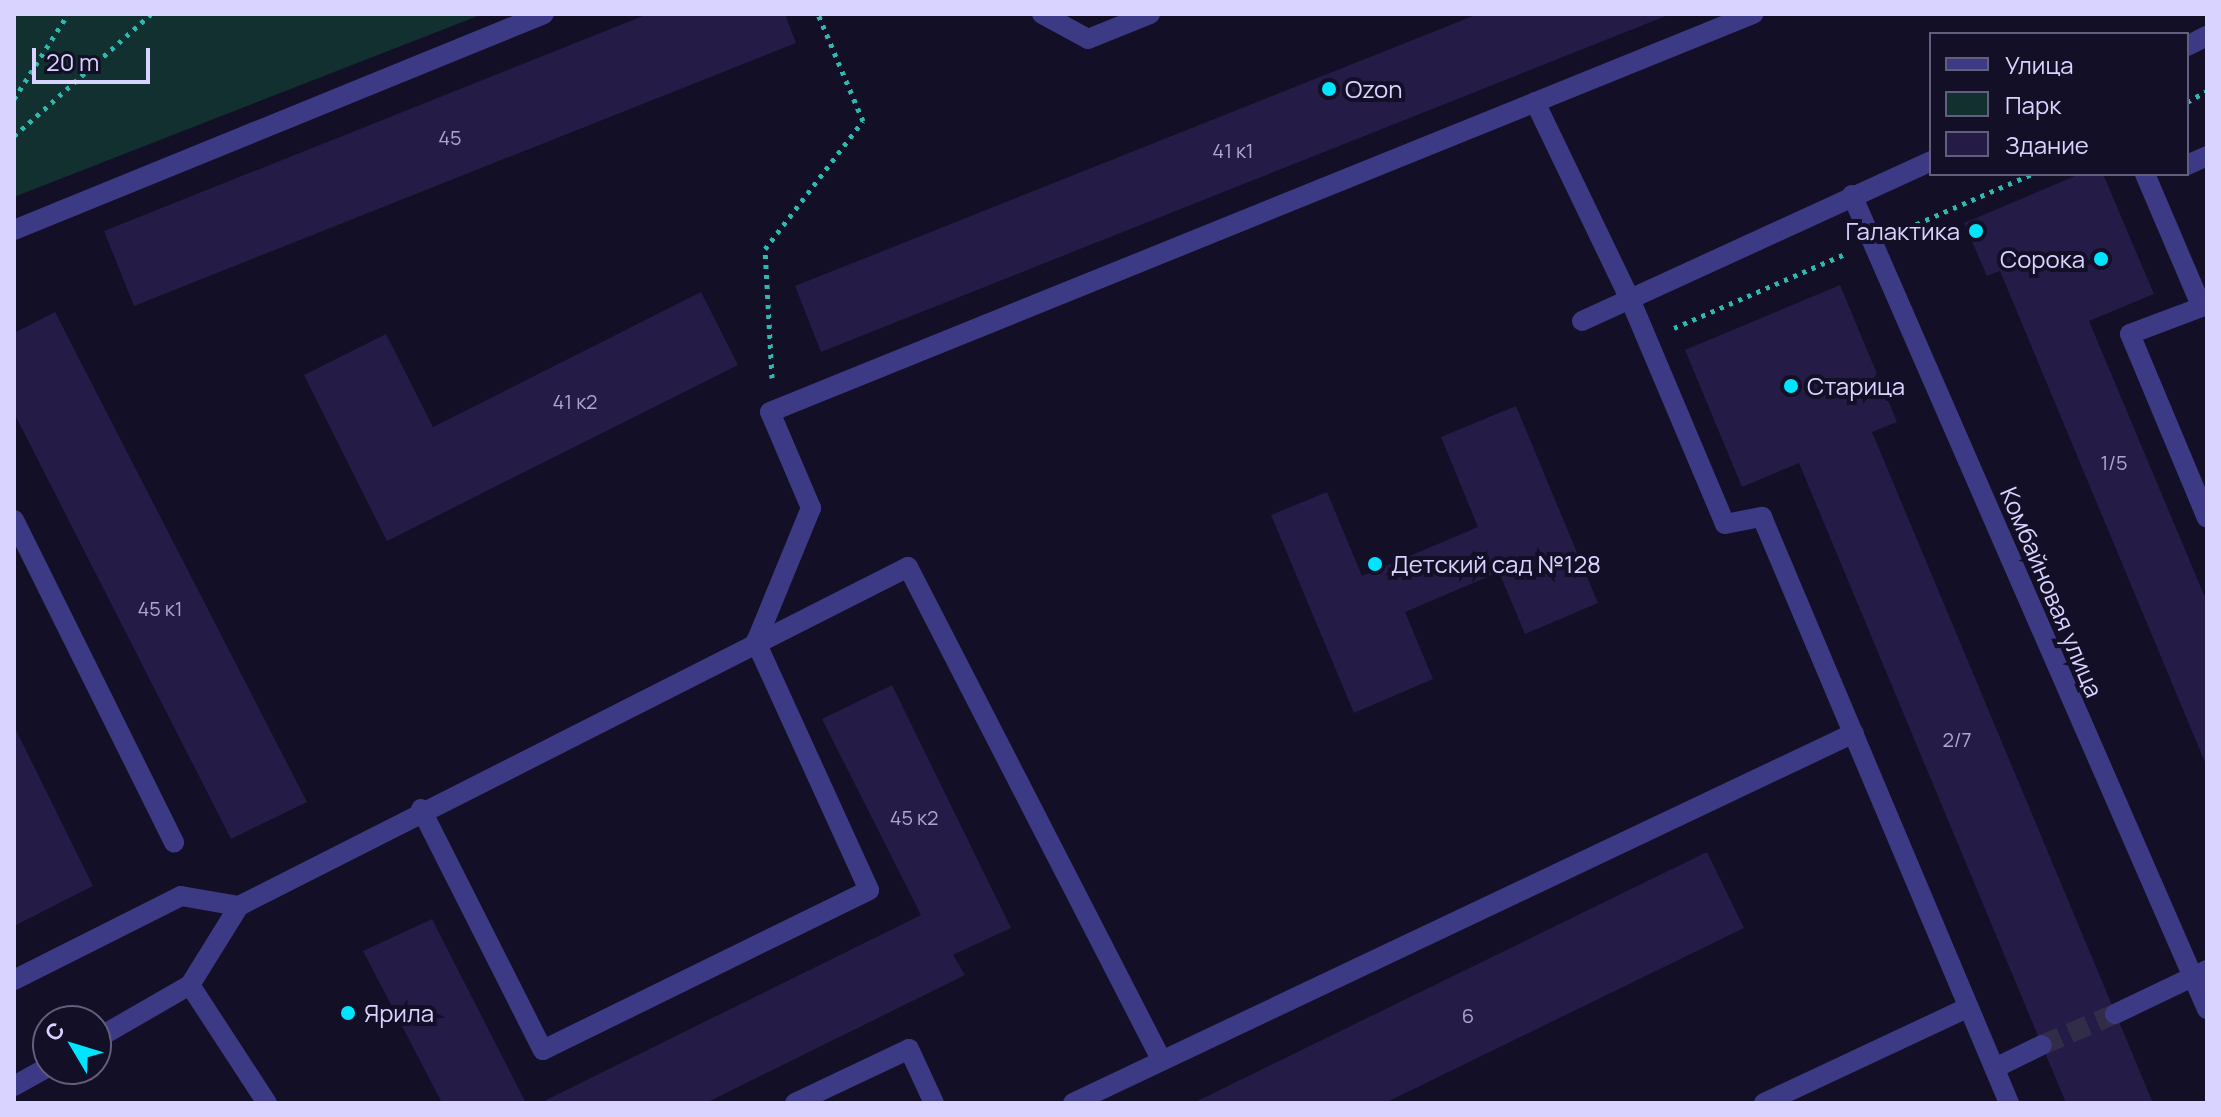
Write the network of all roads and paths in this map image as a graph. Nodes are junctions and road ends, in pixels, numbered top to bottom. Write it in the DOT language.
graph roads {
  1 [pos="68,14"];
  2 [pos="151,14"];
  3 [pos="544,14"];
  4 [pos="818,14"];
  5 [pos="1042,14"];
  6 [pos="1150,14"];
  7 [pos="1753,14"];
  8 [pos="2207,36"];
  9 [pos="2189,45"];
  10 [pos="2207,91"];
  11 [pos="14,99"];
  12 [pos="2189,101"];
  13 [pos="1535,102"];
  14 [pos="14,136"];
  15 [pos="1929,162"];
  16 [pos="2027,176"];
  17 [pos="2153,176"];
  18 [pos="1852,195"];
  19 [pos="14,230"];
  20 [pos="1872,243"];
  21 [pos="1630,299"];
  22 [pos="2203,304"];
  23 [pos="1582,321"];
  24 [pos="1647,339"];
  25 [pos="774,410"];
  26 [pos="2207,518"];
  27 [pos="14,520"];
  28 [pos="756,642"];
  29 [pos="1854,733"];
  30 [pos="421,809"];
  31 [pos="174,842"];
  32 [pos="239,906"];
  33 [pos="2200,974"];
  34 [pos="14,980"];
  35 [pos="190,985"];
  36 [pos="1969,1007"];
  37 [pos="2207,1009"];
  38 [pos="2115,1014"];
  39 [pos="112,1030"];
  40 [pos="2042,1045"];
  41 [pos="1162,1061"];
  42 [pos="1995,1068"];
  43 [pos="32,1076"];
  44 [pos="14,1086"];
  45 [pos="267,1103"];
  46 [pos="795,1103"];
  47 [pos="934,1103"];
  48 [pos="1073,1103"];
  49 [pos="1764,1103"];
  50 [pos="2009,1103"];
  1 -- 11 [label="path"];
  2 -- 14 [label="path"];
  3 -- 19 [label="street"];
  4 -- 25 [label="path"];
  5 -- 6 [label="street"];
  7 -- 13 [label="street"];
  8 -- 9 [label="street"];
  10 -- 12 [label="path"];
  13 -- 21 [label="street"];
  13 -- 25 [label="street"];
  15 -- 18 [label="street"];
  16 -- 20 [label="path"];
  17 -- 22 [label="street"];
  18 -- 20 [label="street, Комбайновая улица"];
  18 -- 21 [label="street"];
  20 -- 24 [label="path"];
  20 -- 33 [label="street, Комбайновая улица"];
  21 -- 23 [label="street"];
  21 -- 24 [label="street"];
  22 -- 26 [label="street"];
  24 -- 29 [label="street"];
  25 -- 28 [label="street"];
  27 -- 31 [label="street"];
  28 -- 30 [label="street"];
  28 -- 30 [label="street"];
  28 -- 41 [label="street"];
  29 -- 36 [label="street"];
  29 -- 41 [label="street"];
  30 -- 32 [label="street"];
  32 -- 34 [label="street"];
  32 -- 35 [label="street"];
  33 -- 37 [label="street, Комбайновая улица"];
  33 -- 38 [label="street"];
  35 -- 39 [label="street"];
  35 -- 45 [label="street"];
  36 -- 42 [label="street"];
  36 -- 49 [label="street"];
  40 -- 42 [label="street"];
  41 -- 48 [label="street"];
  42 -- 50 [label="street"];
  43 -- 44 [label="street"];
  46 -- 47 [label="street"];
}
